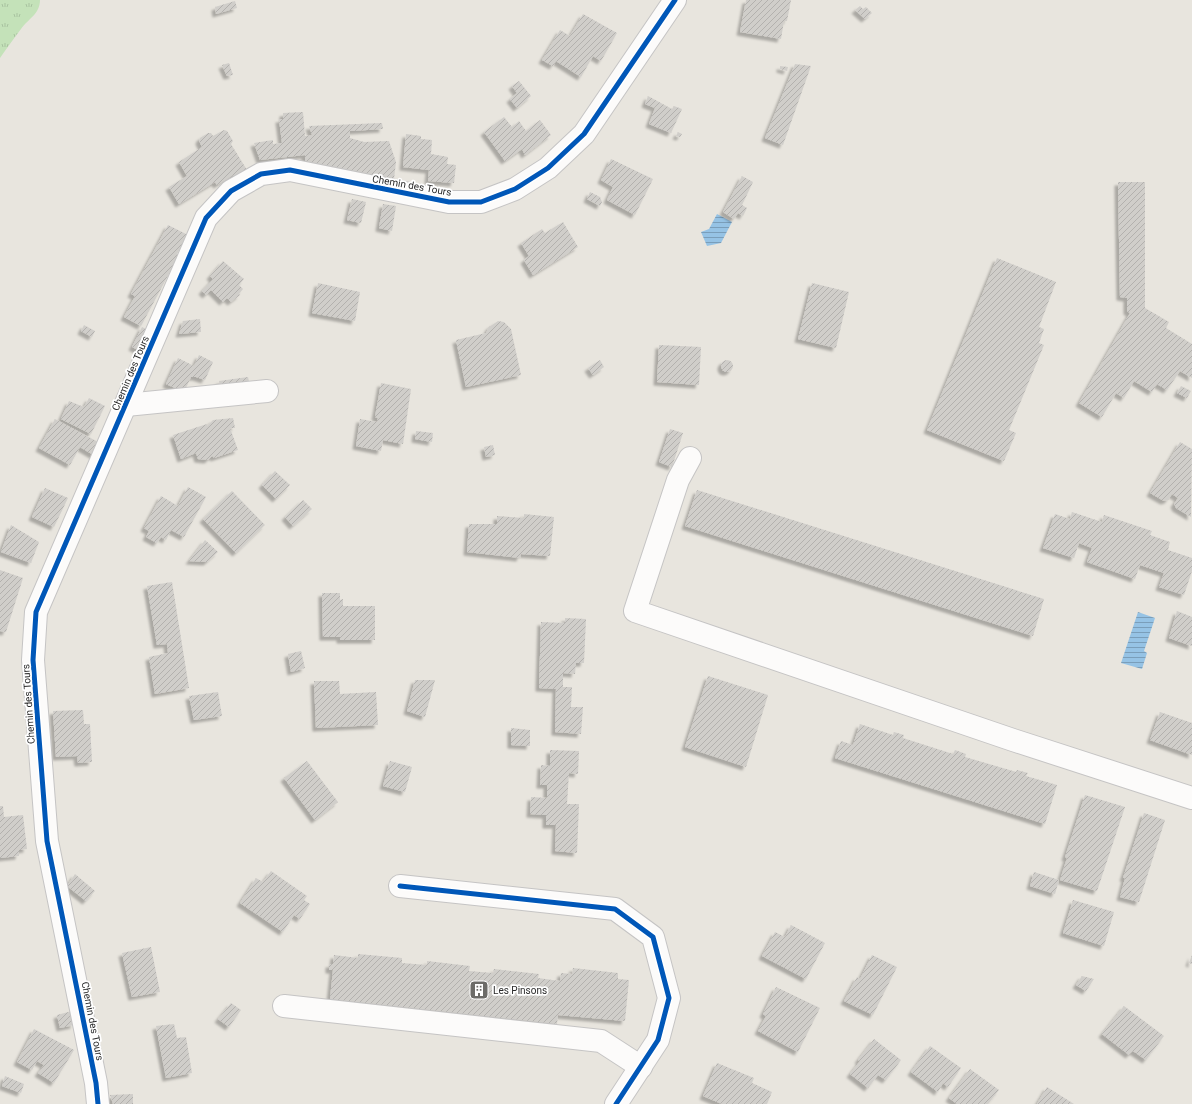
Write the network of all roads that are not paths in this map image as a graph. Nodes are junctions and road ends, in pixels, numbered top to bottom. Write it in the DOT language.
graph roads {
  1 [pos="676,0"];
  2 [pos="267,391"];
  3 [pos="126,405"];
  4 [pos="690,458"];
  5 [pos="1192,798"];
  6 [pos="400,886"];
  7 [pos="284,1006"];
  8 [pos="641,1067"];
  9 [pos="98,1104"];
  10 [pos="616,1104"];
  1 -- 3 [label="street, Chemin des Tours"];
  2 -- 3 [label="street"];
  3 -- 9 [label="street, Chemin des Tours"];
  4 -- 5 [label="street"];
  6 -- 8 [label="street"];
  7 -- 8 [label="street"];
  8 -- 10 [label="street"];
}
